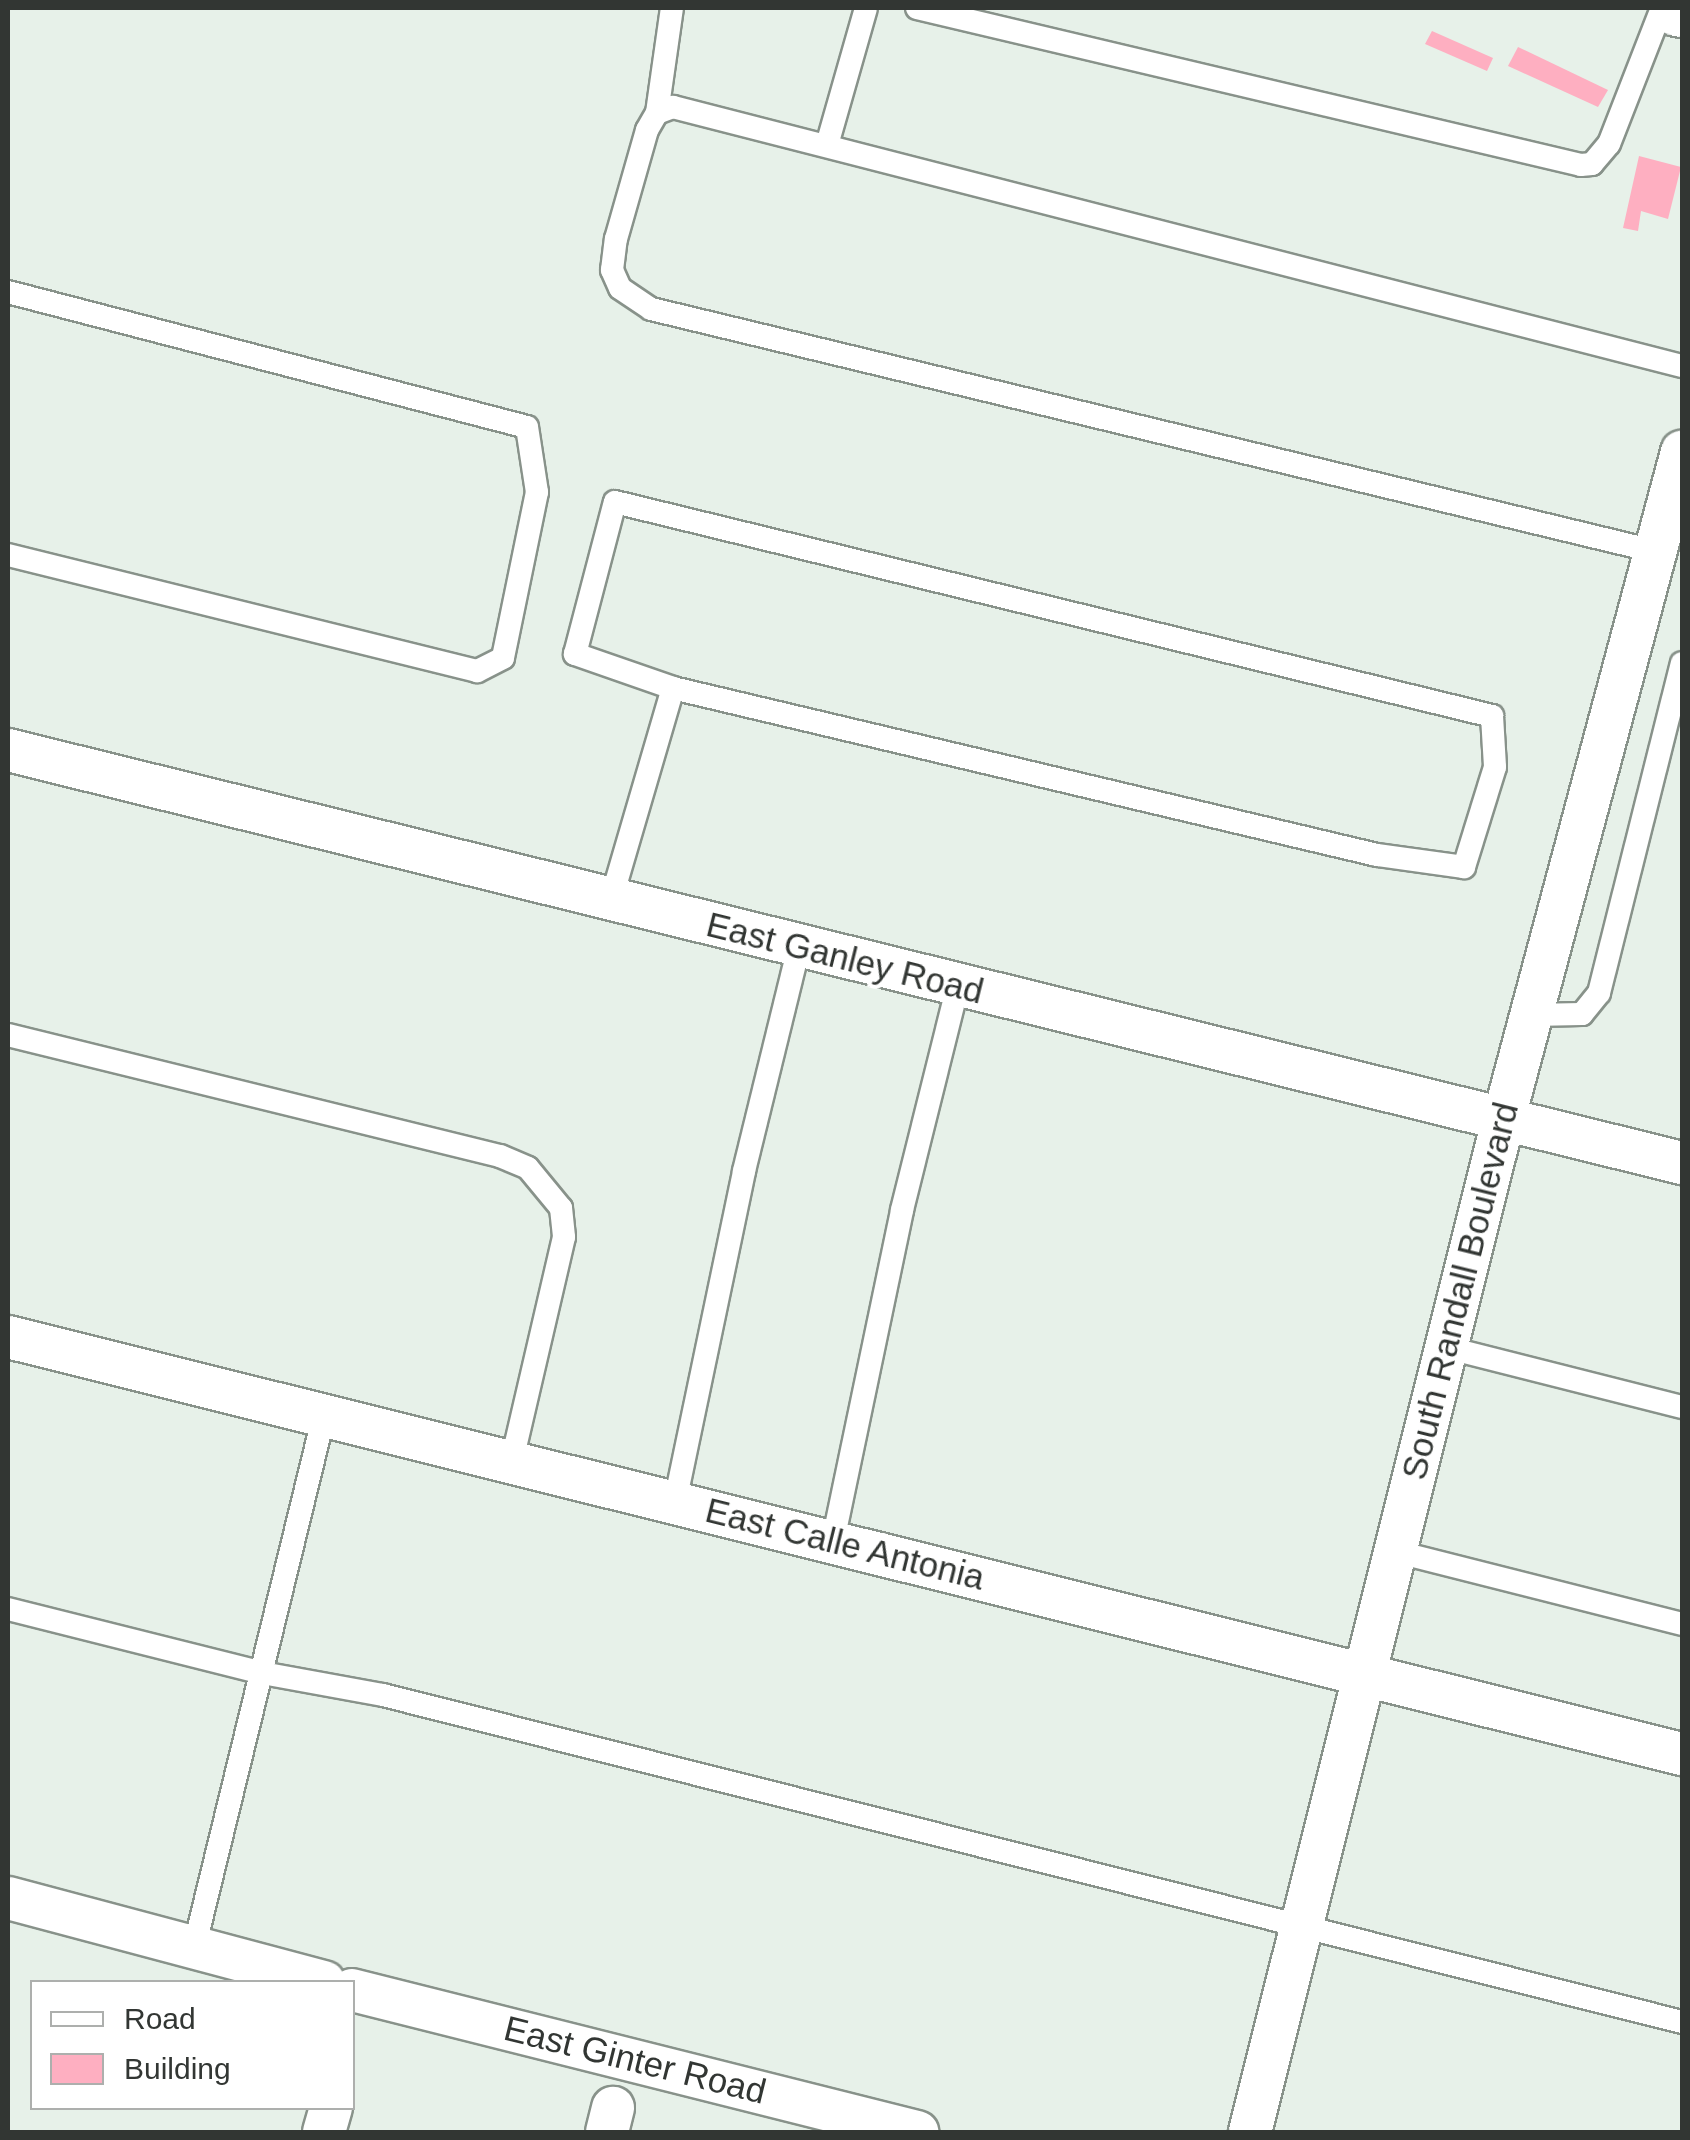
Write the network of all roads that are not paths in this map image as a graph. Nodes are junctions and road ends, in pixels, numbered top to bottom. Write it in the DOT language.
graph roads {
  1 [pos="672,8"];
  2 [pos="866,8"];
  3 [pos="917,8"];
  4 [pos="1662,8"];
  5 [pos="657,113"];
  6 [pos="827,144"];
  7 [pos="8,292"];
  8 [pos="1682,366"];
  9 [pos="1681,461"];
  10 [pos="1658,552"];
  11 [pos="8,555"];
  12 [pos="1682,662"];
  13 [pos="673,688"];
  14 [pos="8,750"];
  15 [pos="612,900"];
  16 [pos="800,947"];
  17 [pos="958,986"];
  18 [pos="1532,1016"];
  19 [pos="8,1035"];
  20 [pos="1503,1121"];
  21 [pos="1682,1163"];
  22 [pos="8,1337"];
  23 [pos="1445,1347"];
  24 [pos="1682,1407"];
  25 [pos="324,1415"];
  26 [pos="512,1461"];
  27 [pos="674,1502"];
  28 [pos="833,1541"];
  29 [pos="1394,1551"];
  30 [pos="8,1608"];
  31 [pos="1682,1624"];
  32 [pos="262,1672"];
  33 [pos="1364,1672"];
  34 [pos="1682,1754"];
  35 [pos="8,1898"];
  36 [pos="1301,1927"];
  37 [pos="194,1948"];
  38 [pos="316,1980"];
  39 [pos="355,1991"];
  40 [pos="1682,2022"];
  41 [pos="896,2130"];
  42 [pos="1250,2132"];
  1 -- 5 [label="lane"];
  2 -- 6 [label="lane"];
  3 -- 4 [label="lane"];
  5 -- 6 [label="lane"];
  5 -- 10 [label="lane"];
  6 -- 8 [label="lane"];
  7 -- 11 [label="lane"];
  9 -- 10 [label="street, South Randall Boulevard"];
  10 -- 18 [label="street, South Randall Boulevard"];
  12 -- 18 [label="lane"];
  13 -- 13 [label="lane"];
  13 -- 15 [label="lane"];
  14 -- 15 [label="street, East Ganley Road"];
  15 -- 16 [label="street, East Ganley Road"];
  16 -- 17 [label="street, East Ganley Road"];
  16 -- 27 [label="lane"];
  17 -- 20 [label="street, East Ganley Road"];
  17 -- 28 [label="lane"];
  18 -- 20 [label="street, South Randall Boulevard"];
  19 -- 26 [label="lane"];
  20 -- 21 [label="street, East Ganley Road"];
  20 -- 23 [label="street, South Randall Boulevard"];
  22 -- 25 [label="street, East Calle Antonia"];
  23 -- 24 [label="lane"];
  23 -- 29 [label="street, South Randall Boulevard"];
  25 -- 26 [label="street, East Calle Antonia"];
  25 -- 32 [label="lane"];
  26 -- 27 [label="street, East Calle Antonia"];
  27 -- 28 [label="street, East Calle Antonia"];
  28 -- 33 [label="street, East Calle Antonia"];
  29 -- 31 [label="lane"];
  29 -- 33 [label="street, South Randall Boulevard"];
  30 -- 32 [label="lane"];
  32 -- 36 [label="lane"];
  32 -- 37 [label="lane"];
  33 -- 34 [label="street, East Calle Antonia"];
  33 -- 36 [label="street, South Randall Boulevard"];
  35 -- 37 [label="street"];
  36 -- 40 [label="lane"];
  36 -- 42 [label="street, South Randall Boulevard"];
  37 -- 38 [label="street"];
  39 -- 41 [label="street, East Ginter Road"];
}
